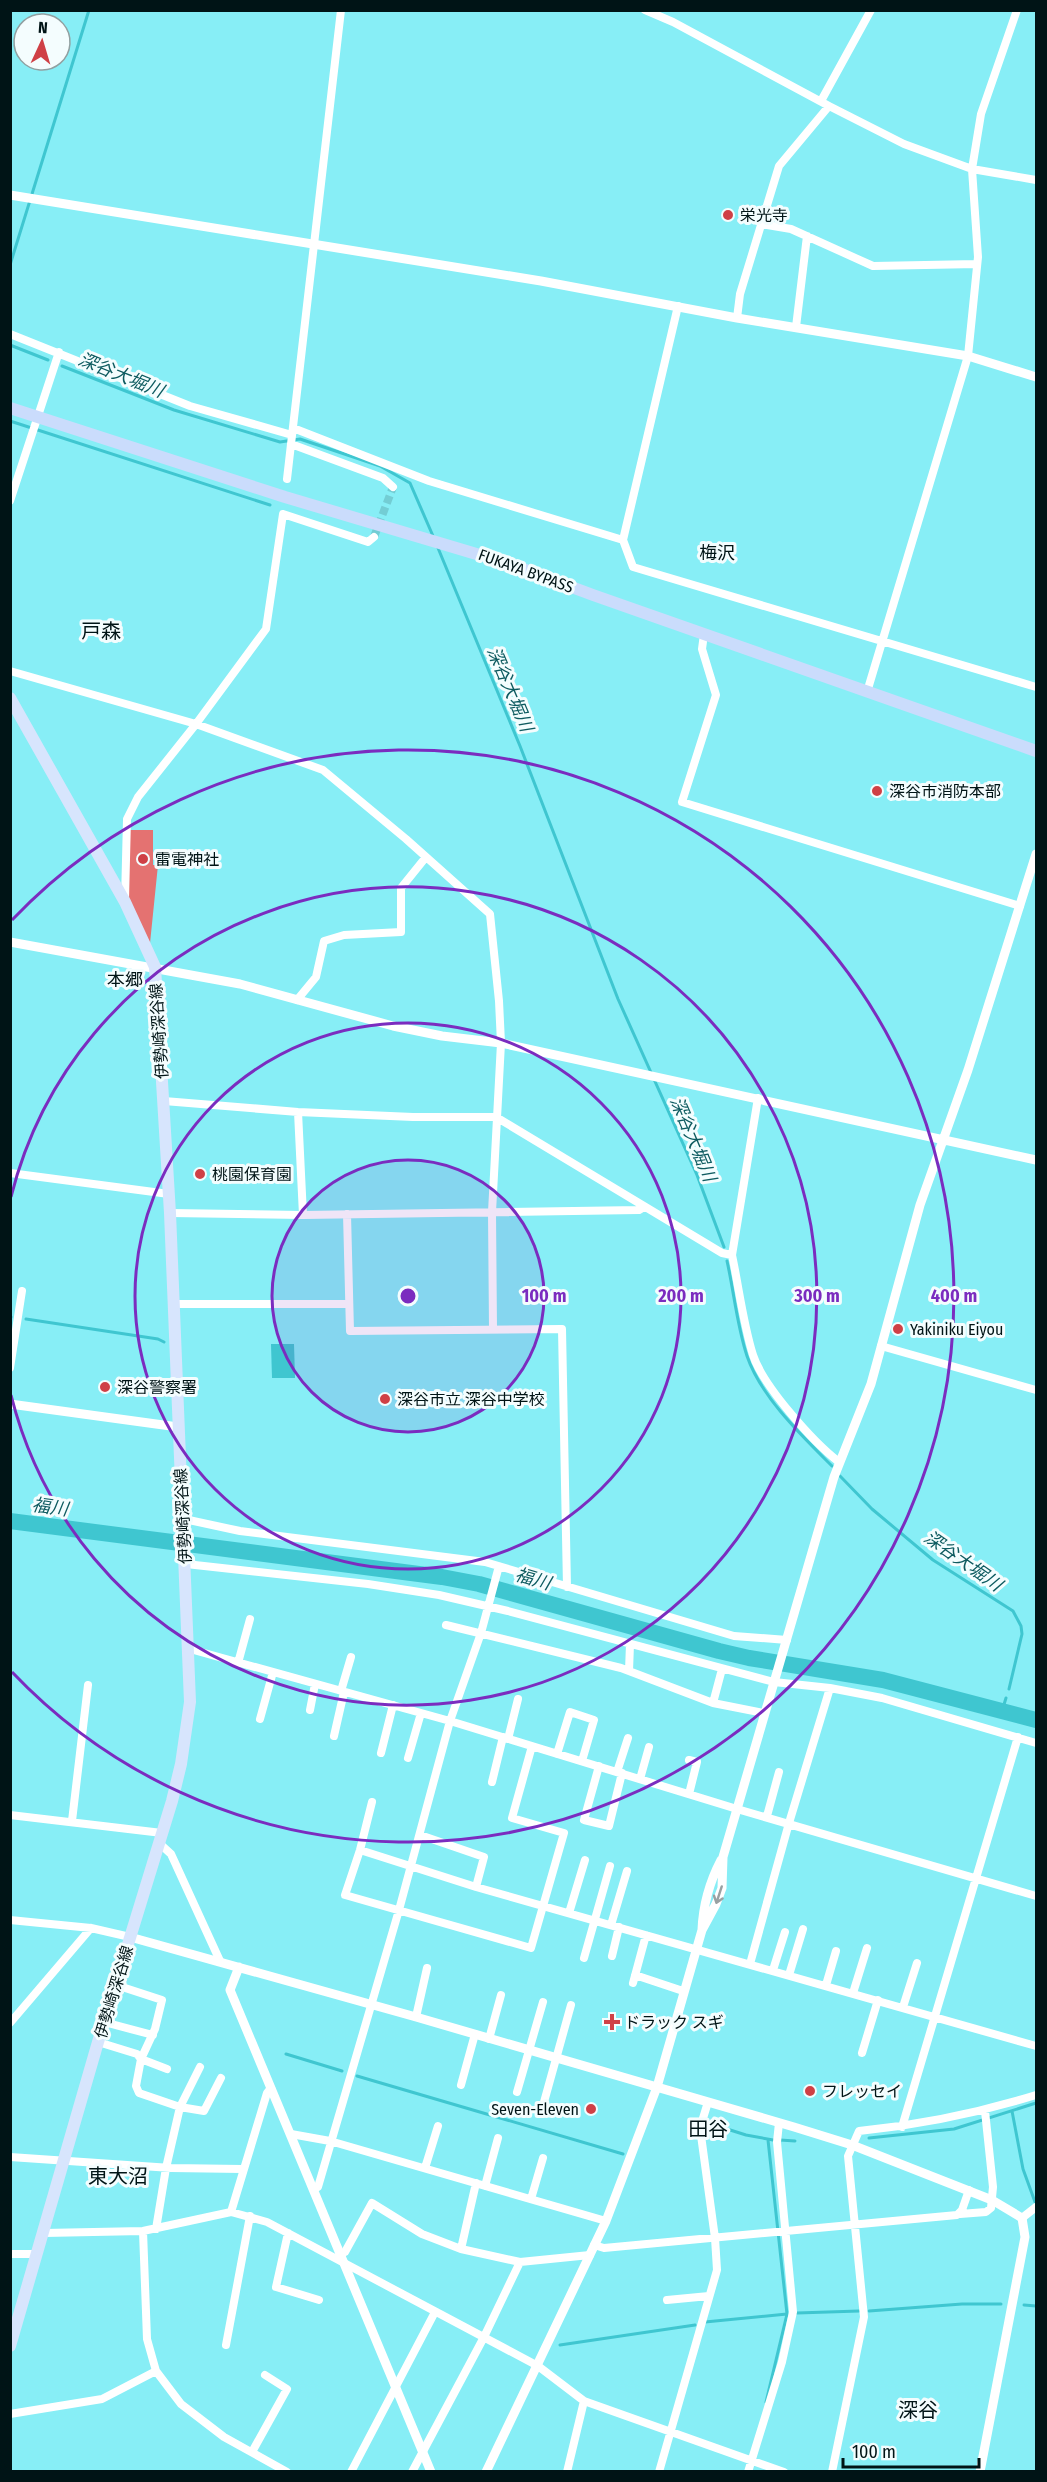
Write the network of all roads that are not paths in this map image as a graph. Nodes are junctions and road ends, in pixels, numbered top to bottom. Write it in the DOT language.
graph roads {
  1 [pos="341,10"];
  2 [pos="645,10"];
  3 [pos="870,10"];
  4 [pos="1017,10"];
  5 [pos="821,101"];
  6 [pos="829,106"];
  7 [pos="972,169"];
  8 [pos="1036,180"];
  9 [pos="10,195"];
  10 [pos="760,224"];
  11 [pos="807,236"];
  12 [pos="314,243"];
  13 [pos="977,264"];
  14 [pos="678,306"];
  15 [pos="737,318"];
  16 [pos="796,327"];
  17 [pos="10,334"];
  18 [pos="59,352"];
  19 [pos="968,356"];
  20 [pos="1036,377"];
  21 [pos="10,408"];
  22 [pos="39,416"];
  23 [pos="292,436"];
  24 [pos="287,479"];
  25 [pos="393,487"];
  26 [pos="10,501"];
  27 [pos="374,537"];
  28 [pos="623,540"];
  29 [pos="704,634"];
  30 [pos="883,642"];
  31 [pos="10,671"];
  32 [pos="1036,687"];
  33 [pos="867,692"];
  34 [pos="10,698"];
  35 [pos="196,724"];
  36 [pos="1036,751"];
  37 [pos="1036,854"];
  38 [pos="426,857"];
  39 [pos="125,902"];
  40 [pos="1020,906"];
  41 [pos="10,942"];
  42 [pos="155,967"];
  43 [pos="297,1000"];
  44 [pos="501,1042"];
  45 [pos="758,1098"];
  46 [pos="164,1101"];
  47 [pos="298,1112"];
  48 [pos="496,1117"];
  49 [pos="942,1140"];
  50 [pos="1036,1161"];
  51 [pos="10,1173"];
  52 [pos="169,1194"];
  53 [pos="644,1207"];
  54 [pos="492,1212"];
  55 [pos="170,1213"];
  56 [pos="347,1214"];
  57 [pos="303,1215"];
  58 [pos="732,1256"];
  59 [pos="22,1291"];
  60 [pos="173,1304"];
  61 [pos="348,1304"];
  62 [pos="493,1329"];
  63 [pos="881,1346"];
  64 [pos="10,1368"];
  65 [pos="1036,1390"];
  66 [pos="10,1404"];
  67 [pos="178,1427"];
  68 [pos="839,1462"];
  69 [pos="184,1522"];
  70 [pos="186,1561"];
  71 [pos="498,1569"];
  72 [pos="567,1587"];
  73 [pos="489,1605"];
  74 [pos="250,1619"];
  75 [pos="446,1625"];
  76 [pos="481,1633"];
  77 [pos="630,1644"];
  78 [pos="785,1644"];
  79 [pos="190,1649"];
  80 [pos="351,1657"];
  81 [pos="238,1662"];
  82 [pos="722,1669"];
  83 [pos="629,1671"];
  84 [pos="273,1672"];
  85 [pos="775,1680"];
  86 [pos="315,1684"];
  87 [pos="88,1685"];
  88 [pos="830,1688"];
  89 [pos="342,1691"];
  90 [pos="518,1699"];
  91 [pos="713,1703"];
  92 [pos="393,1706"];
  93 [pos="310,1710"];
  94 [pos="421,1713"];
  95 [pos="764,1713"];
  96 [pos="260,1719"];
  97 [pos="450,1721"];
  98 [pos="334,1736"];
  99 [pos="1018,1737"];
  100 [pos="505,1738"];
  101 [pos="628,1738"];
  102 [pos="1036,1743"];
  103 [pos="532,1746"];
  104 [pos="649,1747"];
  105 [pos="381,1753"];
  106 [pos="557,1754"];
  107 [pos="408,1758"];
  108 [pos="689,1760"];
  109 [pos="582,1761"];
  110 [pos="599,1766"];
  111 [pos="779,1772"];
  112 [pos="620,1773"];
  113 [pos="640,1779"];
  114 [pos="492,1782"];
  115 [pos="689,1794"];
  116 [pos="372,1802"];
  117 [pos="737,1809"];
  118 [pos="10,1815"];
  119 [pos="767,1816"];
  120 [pos="72,1821"];
  121 [pos="789,1823"];
  122 [pos="420,1835"];
  123 [pos="161,1838"];
  124 [pos="360,1850"];
  125 [pos="585,1860"];
  126 [pos="411,1866"];
  127 [pos="610,1866"];
  128 [pos="627,1871"];
  129 [pos="976,1877"];
  130 [pos="476,1887"];
  131 [pos="1036,1896"];
  132 [pos="543,1905"];
  133 [pos="399,1910"];
  134 [pos="569,1913"];
  135 [pos="10,1920"];
  136 [pos="594,1920"];
  137 [pos="615,1926"];
  138 [pos="91,1928"];
  139 [pos="802,1929"];
  140 [pos="785,1932"];
  141 [pos="646,1935"];
  142 [pos="130,1937"];
  143 [pos="697,1948"];
  144 [pos="867,1948"];
  145 [pos="836,1951"];
  146 [pos="612,1956"];
  147 [pos="584,1958"];
  148 [pos="220,1962"];
  149 [pos="917,1963"];
  150 [pos="750,1964"];
  151 [pos="239,1966"];
  152 [pos="427,1968"];
  153 [pos="773,1970"];
  154 [pos="789,1975"];
  155 [pos="116,1985"];
  156 [pos="826,1985"];
  157 [pos="683,1991"];
  158 [pos="853,1993"];
  159 [pos="501,1995"];
  160 [pos="878,2000"];
  161 [pos="543,2002"];
  162 [pos="372,2005"];
  163 [pos="571,2005"];
  164 [pos="903,2007"];
  165 [pos="935,2016"];
  166 [pos="416,2017"];
  167 [pos="105,2022"];
  168 [pos="10,2023"];
  169 [pos="475,2034"];
  170 [pos="153,2035"];
  171 [pos="489,2038"];
  172 [pos="98,2042"];
  173 [pos="1036,2046"];
  174 [pos="529,2051"];
  175 [pos="862,2053"];
  176 [pos="555,2057"];
  177 [pos="141,2059"];
  178 [pos="200,2067"];
  179 [pos="167,2069"];
  180 [pos="221,2078"];
  181 [pos="461,2085"];
  182 [pos="657,2087"];
  183 [pos="271,2088"];
  184 [pos="517,2092"];
  185 [pos="1036,2095"];
  186 [pos="544,2102"];
  187 [pos="708,2102"];
  188 [pos="180,2107"];
  189 [pos="985,2111"];
  190 [pos="779,2123"];
  191 [pos="438,2126"];
  192 [pos="902,2127"];
  193 [pos="291,2134"];
  194 [pos="498,2138"];
  195 [pos="330,2141"];
  196 [pos="852,2145"];
  197 [pos="10,2157"];
  198 [pos="543,2158"];
  199 [pos="64,2162"];
  200 [pos="166,2168"];
  201 [pos="425,2168"];
  202 [pos="242,2169"];
  203 [pos="476,2183"];
  204 [pos="485,2186"];
  205 [pos="314,2189"];
  206 [pos="969,2190"];
  207 [pos="531,2199"];
  208 [pos="992,2200"];
  209 [pos="1036,2208"];
  210 [pos="231,2212"];
  211 [pos="960,2214"];
  212 [pos="250,2216"];
  213 [pos="1022,2218"];
  214 [pos="606,2221"];
  215 [pos="856,2225"];
  216 [pos="156,2229"];
  217 [pos="143,2231"];
  218 [pos="785,2231"];
  219 [pos="44,2233"];
  220 [pos="288,2233"];
  221 [pos="715,2238"];
  222 [pos="594,2245"];
  223 [pos="461,2249"];
  224 [pos="10,2254"];
  225 [pos="36,2254"];
  226 [pos="590,2255"];
  227 [pos="342,2258"];
  228 [pos="520,2262"];
  229 [pos="709,2296"];
  230 [pos="319,2300"];
  231 [pos="667,2300"];
  232 [pos="435,2312"];
  233 [pos="484,2337"];
  234 [pos="226,2345"];
  235 [pos="10,2346"];
  236 [pos="538,2366"];
  237 [pos="156,2372"];
  238 [pos="265,2375"];
  239 [pos="396,2387"];
  240 [pos="584,2401"];
  241 [pos="10,2414"];
  242 [pos="669,2432"];
  243 [pos="252,2452"];
  244 [pos="422,2452"];
  245 [pos="752,2462"];
  246 [pos="287,2472"];
  247 [pos="351,2472"];
  248 [pos="412,2472"];
  249 [pos="431,2472"];
  250 [pos="486,2472"];
  251 [pos="567,2472"];
  252 [pos="659,2472"];
  253 [pos="748,2472"];
  254 [pos="784,2472"];
  255 [pos="832,2472"];
  256 [pos="980,2472"];
  1 -- 12 [label="street"];
  2 -- 5 [label="street"];
  3 -- 5 [label="street"];
  4 -- 7 [label="street"];
  5 -- 6 [label="street"];
  6 -- 7 [label="street"];
  6 -- 10 [label="street"];
  7 -- 8 [label="street"];
  7 -- 13 [label="street"];
  9 -- 12 [label="street"];
  10 -- 11 [label="street"];
  10 -- 15 [label="street"];
  11 -- 13 [label="street"];
  11 -- 16 [label="street"];
  12 -- 14 [label="street"];
  12 -- 23 [label="street"];
  13 -- 19 [label="street"];
  14 -- 15 [label="street"];
  14 -- 28 [label="street"];
  15 -- 16 [label="street"];
  16 -- 19 [label="street"];
  17 -- 18 [label="street"];
  18 -- 22 [label="street"];
  18 -- 23 [label="street"];
  19 -- 20 [label="street"];
  19 -- 30 [label="street"];
  21 -- 22 [label="highway, FUKAYA BYPASS"];
  22 -- 26 [label="street"];
  22 -- 29 [label="highway, FUKAYA BYPASS"];
  23 -- 24 [label="street"];
  23 -- 25 [label="street"];
  23 -- 28 [label="street"];
  27 -- 35 [label="street"];
  28 -- 30 [label="street"];
  29 -- 33 [label="highway, FUKAYA BYPASS"];
  29 -- 40 [label="street"];
  30 -- 32 [label="street"];
  30 -- 33 [label="street"];
  31 -- 35 [label="street"];
  33 -- 36 [label="highway, FUKAYA BYPASS"];
  34 -- 39 [label="main road, 伊勢崎深谷線"];
  35 -- 38 [label="street"];
  35 -- 39 [label="street"];
  37 -- 40 [label="street"];
  38 -- 43 [label="street"];
  38 -- 44 [label="street"];
  39 -- 42 [label="main road, 伊勢崎深谷線"];
  40 -- 49 [label="street"];
  41 -- 42 [label="street"];
  42 -- 43 [label="street"];
  42 -- 46 [label="main road, 伊勢崎深谷線"];
  43 -- 44 [label="street"];
  44 -- 45 [label="street"];
  44 -- 48 [label="street"];
  45 -- 49 [label="street"];
  45 -- 58 [label="street"];
  46 -- 47 [label="street"];
  46 -- 52 [label="main road, 伊勢崎深谷線"];
  47 -- 48 [label="street"];
  47 -- 57 [label="street"];
  48 -- 53 [label="street"];
  48 -- 54 [label="street"];
  49 -- 50 [label="street"];
  49 -- 63 [label="street"];
  51 -- 52 [label="street"];
  52 -- 55 [label="main road, 伊勢崎深谷線"];
  53 -- 54 [label="street"];
  53 -- 58 [label="street"];
  54 -- 56 [label="street"];
  54 -- 62 [label="street"];
  55 -- 57 [label="street"];
  55 -- 60 [label="main road, 伊勢崎深谷線"];
  56 -- 57 [label="street"];
  56 -- 61 [label="street"];
  58 -- 68 [label="street"];
  59 -- 64 [label="street"];
  60 -- 61 [label="street"];
  60 -- 67 [label="main road, 伊勢崎深谷線"];
  61 -- 62 [label="street"];
  62 -- 72 [label="street"];
  63 -- 65 [label="street"];
  63 -- 68 [label="street"];
  66 -- 67 [label="street"];
  67 -- 69 [label="main road, 伊勢崎深谷線"];
  68 -- 78 [label="street"];
  69 -- 70 [label="main road, 伊勢崎深谷線"];
  69 -- 71 [label="street"];
  70 -- 73 [label="street"];
  70 -- 79 [label="main road, 伊勢崎深谷線"];
  71 -- 72 [label="street"];
  71 -- 73 [label="street"];
  72 -- 78 [label="street"];
  73 -- 76 [label="street"];
  73 -- 77 [label="street"];
  74 -- 81 [label="street"];
  75 -- 76 [label="street"];
  76 -- 83 [label="street"];
  76 -- 97 [label="street"];
  77 -- 82 [label="street"];
  77 -- 83 [label="street"];
  78 -- 85 [label="street"];
  79 -- 81 [label="street"];
  79 -- 123 [label="main road, 伊勢崎深谷線"];
  80 -- 89 [label="street"];
  81 -- 84 [label="street"];
  82 -- 85 [label="street"];
  82 -- 91 [label="street"];
  83 -- 91 [label="street"];
  84 -- 86 [label="street"];
  84 -- 96 [label="street"];
  85 -- 88 [label="street"];
  85 -- 95 [label="street"];
  86 -- 89 [label="street"];
  86 -- 93 [label="street"];
  87 -- 120 [label="street"];
  88 -- 99 [label="street"];
  88 -- 121 [label="street"];
  89 -- 92 [label="street"];
  89 -- 98 [label="street"];
  90 -- 100 [label="street"];
  91 -- 95 [label="street"];
  92 -- 94 [label="street"];
  92 -- 105 [label="street"];
  94 -- 97 [label="street"];
  94 -- 107 [label="street"];
  95 -- 117 [label="street"];
  97 -- 100 [label="street"];
  97 -- 122 [label="street"];
  99 -- 102 [label="street"];
  99 -- 129 [label="street"];
  100 -- 103 [label="street"];
  100 -- 114 [label="street"];
  101 -- 112 [label="street"];
  103 -- 106 [label="street"];
  103 -- 132 [label="street"];
  104 -- 113 [label="street"];
  106 -- 109 [label="street"];
  106 -- 109 [label="street"];
  108 -- 115 [label="street"];
  109 -- 110 [label="street"];
  110 -- 112 [label="street"];
  110 -- 112 [label="street"];
  111 -- 119 [label="street"];
  112 -- 113 [label="street"];
  113 -- 115 [label="street"];
  115 -- 117 [label="street"];
  116 -- 124 [label="street"];
  117 -- 119 [label="street"];
  117 -- 143 [label="street"];
  118 -- 120 [label="street"];
  119 -- 121 [label="street"];
  120 -- 123 [label="street"];
  121 -- 129 [label="street"];
  121 -- 150 [label="street"];
  122 -- 126 [label="street"];
  122 -- 130 [label="street"];
  123 -- 142 [label="main road, 伊勢崎深谷線"];
  123 -- 148 [label="street"];
  124 -- 126 [label="street"];
  124 -- 133 [label="street"];
  125 -- 134 [label="street"];
  126 -- 130 [label="street"];
  126 -- 133 [label="street"];
  127 -- 136 [label="street"];
  128 -- 137 [label="street"];
  129 -- 131 [label="street"];
  129 -- 165 [label="street"];
  130 -- 132 [label="street"];
  132 -- 133 [label="street"];
  132 -- 134 [label="street"];
  133 -- 162 [label="street"];
  134 -- 136 [label="street"];
  135 -- 138 [label="street"];
  136 -- 137 [label="street"];
  136 -- 147 [label="street"];
  137 -- 141 [label="street"];
  137 -- 146 [label="street"];
  138 -- 142 [label="street"];
  138 -- 168 [label="street"];
  139 -- 154 [label="street"];
  140 -- 153 [label="street"];
  141 -- 143 [label="street"];
  141 -- 157 [label="street"];
  142 -- 148 [label="street"];
  142 -- 155 [label="main road, 伊勢崎深谷線"];
  143 -- 150 [label="street"];
  143 -- 157 [label="street"];
  144 -- 158 [label="street"];
  145 -- 156 [label="street"];
  148 -- 151 [label="street"];
  149 -- 164 [label="street"];
  150 -- 153 [label="street"];
  151 -- 162 [label="street"];
  151 -- 183 [label="street"];
  152 -- 166 [label="street"];
  153 -- 154 [label="street"];
  154 -- 156 [label="street"];
  155 -- 167 [label="main road, 伊勢崎深谷線"];
  155 -- 170 [label="street"];
  156 -- 158 [label="street"];
  157 -- 182 [label="street"];
  158 -- 160 [label="street"];
  159 -- 171 [label="street"];
  160 -- 164 [label="street"];
  160 -- 175 [label="street"];
  161 -- 174 [label="street"];
  162 -- 166 [label="street"];
  162 -- 195 [label="street"];
  163 -- 176 [label="street"];
  164 -- 165 [label="street"];
  165 -- 173 [label="street"];
  165 -- 192 [label="street"];
  166 -- 169 [label="street"];
  167 -- 170 [label="street"];
  167 -- 172 [label="main road, 伊勢崎深谷線"];
  169 -- 171 [label="street"];
  169 -- 181 [label="street"];
  170 -- 177 [label="street"];
  171 -- 174 [label="street"];
  172 -- 177 [label="street"];
  172 -- 199 [label="main road, 伊勢崎深谷線"];
  174 -- 176 [label="street"];
  174 -- 184 [label="street"];
  176 -- 182 [label="street"];
  176 -- 186 [label="street"];
  177 -- 179 [label="street"];
  177 -- 188 [label="street"];
  178 -- 188 [label="street"];
  180 -- 188 [label="street"];
  182 -- 187 [label="street"];
  182 -- 214 [label="street"];
  183 -- 193 [label="street"];
  183 -- 202 [label="street"];
  185 -- 189 [label="street"];
  187 -- 190 [label="street"];
  187 -- 221 [label="street"];
  188 -- 200 [label="street"];
  189 -- 192 [label="street"];
  189 -- 208 [label="street"];
  190 -- 196 [label="street"];
  190 -- 218 [label="street"];
  191 -- 201 [label="street"];
  192 -- 196 [label="street"];
  193 -- 195 [label="street"];
  193 -- 205 [label="street"];
  194 -- 204 [label="street"];
  195 -- 201 [label="street"];
  195 -- 205 [label="street"];
  196 -- 206 [label="street"];
  196 -- 215 [label="street"];
  197 -- 199 [label="street"];
  198 -- 207 [label="street"];
  199 -- 200 [label="street"];
  199 -- 219 [label="main road, 伊勢崎深谷線"];
  200 -- 202 [label="street"];
  200 -- 216 [label="street"];
  201 -- 203 [label="street"];
  202 -- 210 [label="street"];
  203 -- 204 [label="street"];
  203 -- 223 [label="street"];
  204 -- 207 [label="street"];
  205 -- 227 [label="street"];
  206 -- 208 [label="street"];
  206 -- 211 [label="street"];
  207 -- 214 [label="street"];
  208 -- 211 [label="street"];
  208 -- 213 [label="street"];
  209 -- 213 [label="street"];
  210 -- 212 [label="street"];
  210 -- 216 [label="street"];
  211 -- 215 [label="street"];
  212 -- 220 [label="street"];
  212 -- 234 [label="street"];
  213 -- 256 [label="street"];
  214 -- 222 [label="street"];
  215 -- 218 [label="street"];
  215 -- 255 [label="street"];
  216 -- 217 [label="street"];
  217 -- 219 [label="street"];
  217 -- 237 [label="street"];
  218 -- 221 [label="street"];
  218 -- 245 [label="street"];
  219 -- 225 [label="main road, 伊勢崎深谷線"];
  220 -- 227 [label="street"];
  220 -- 230 [label="street"];
  221 -- 222 [label="street"];
  221 -- 229 [label="street"];
  222 -- 226 [label="street"];
  223 -- 227 [label="street"];
  223 -- 228 [label="street"];
  224 -- 225 [label="street"];
  225 -- 235 [label="main road, 伊勢崎深谷線"];
  226 -- 228 [label="street"];
  226 -- 236 [label="street"];
  227 -- 232 [label="street"];
  227 -- 239 [label="street"];
  228 -- 233 [label="street"];
  229 -- 231 [label="street"];
  229 -- 242 [label="street"];
  232 -- 233 [label="street"];
  232 -- 239 [label="street"];
  233 -- 236 [label="street"];
  233 -- 244 [label="street"];
  236 -- 240 [label="street"];
  236 -- 250 [label="street"];
  237 -- 241 [label="street"];
  237 -- 243 [label="street"];
  238 -- 243 [label="street"];
  239 -- 244 [label="street"];
  239 -- 247 [label="street"];
  240 -- 242 [label="street"];
  240 -- 251 [label="street"];
  242 -- 245 [label="street"];
  242 -- 252 [label="street"];
  243 -- 246 [label="street"];
  244 -- 248 [label="street"];
  244 -- 249 [label="street"];
  245 -- 253 [label="street"];
  245 -- 254 [label="street"];
}
